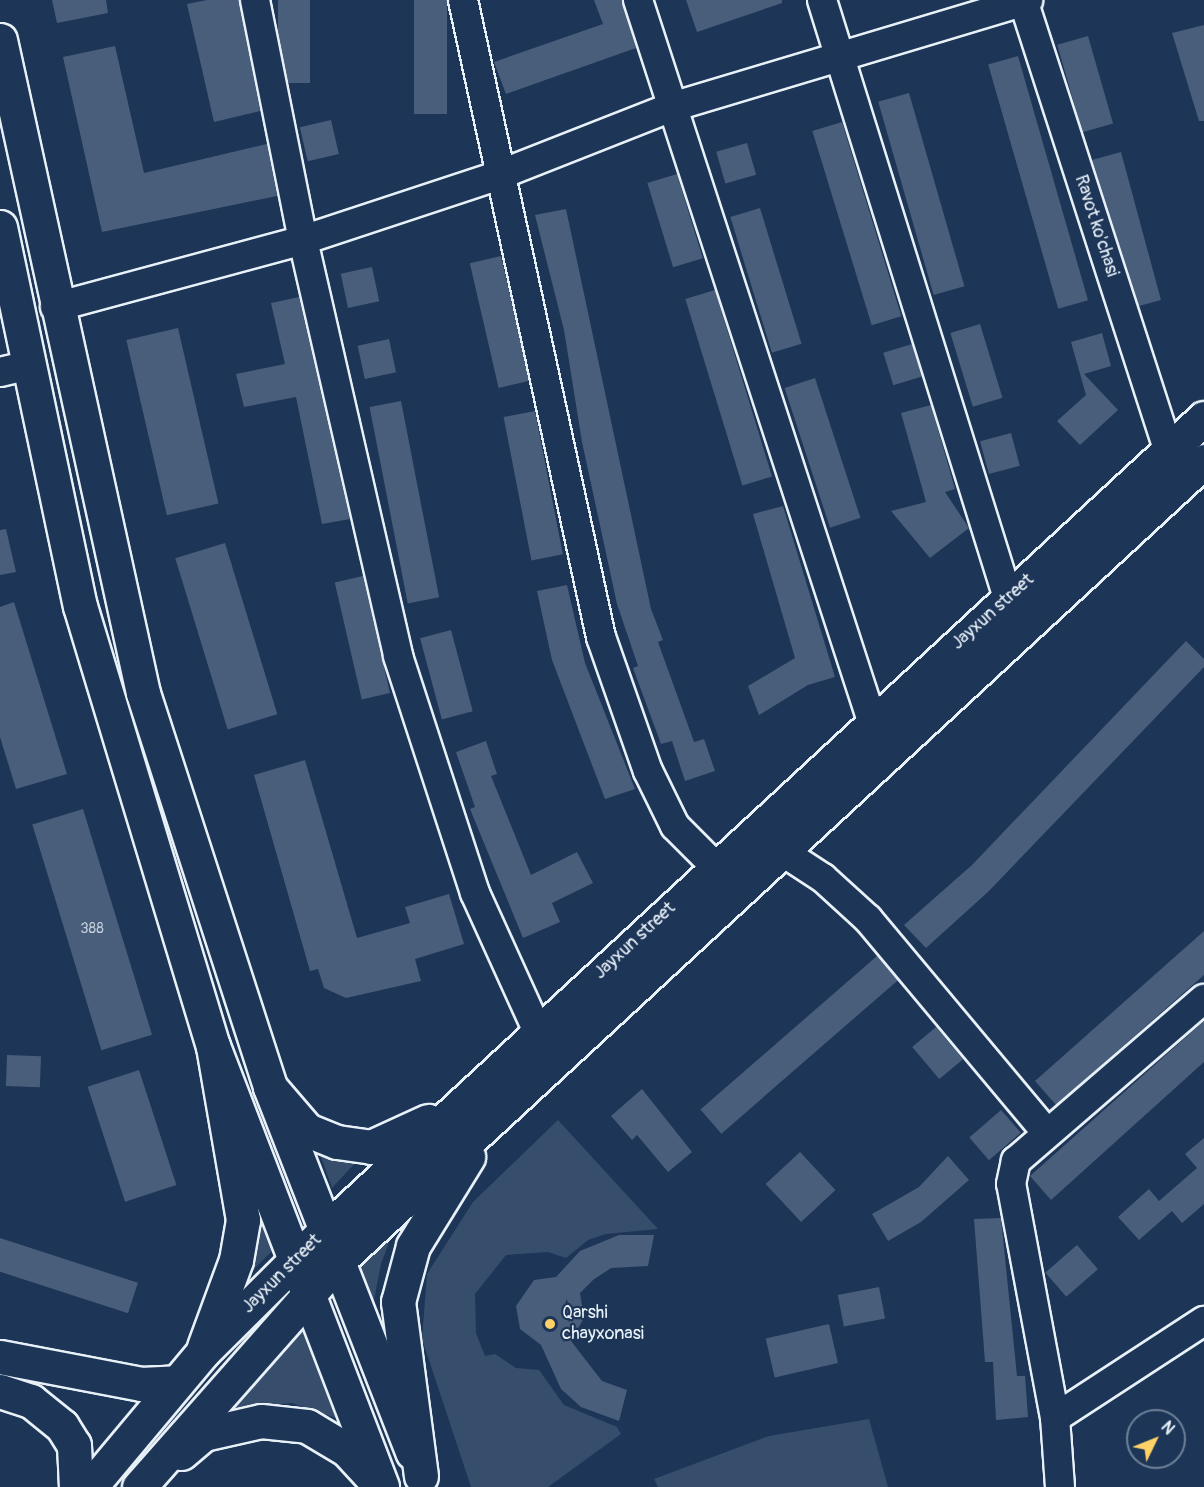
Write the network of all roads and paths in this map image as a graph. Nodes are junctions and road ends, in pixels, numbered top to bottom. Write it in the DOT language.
graph roads {
  1 [pos="255,0"];
  2 [pos="463,0"];
  3 [pos="639,0"];
  4 [pos="822,0"];
  5 [pos="1025,0"];
  6 [pos="0,40"];
  7 [pos="838,59"];
  8 [pos="672,107"];
  9 [pos="499,175"];
  10 [pos="0,227"];
  11 [pos="303,240"];
  12 [pos="55,307"];
  13 [pos="14,369"];
  14 [pos="1204,418"];
  15 [pos="1169,451"];
  16 [pos="1204,461"];
  17 [pos="1008,598"];
  18 [pos="872,721"];
  19 [pos="783,852"];
  20 [pos="715,866"];
  21 [pos="1204,999"];
  22 [pos="538,1032"];
  23 [pos="213,1046"];
  24 [pos="270,1087"];
  25 [pos="468,1097"];
  26 [pos="490,1123"];
  27 [pos="1047,1133"];
  28 [pos="328,1228"];
  29 [pos="338,1261"];
  30 [pos="296,1262"];
  31 [pos="309,1293"];
  32 [pos="1204,1321"];
  33 [pos="203,1352"];
  34 [pos="0,1357"];
  35 [pos="177,1382"];
  36 [pos="0,1391"];
  37 [pos="1055,1418"];
  38 [pos="423,1481"];
  39 [pos="141,1485"];
  40 [pos="76,1487"];
  41 [pos="90,1487"];
  42 [pos="382,1487"];
  43 [pos="1060,1487"];
  1 -- 11 [label="street"];
  2 -- 9 [label="street"];
  3 -- 8 [label="street"];
  4 -- 7 [label="street"];
  5 -- 7 [label="street"];
  5 -- 15 [label="street, Ravot ko'chasi"];
  6 -- 12 [label="main road"];
  7 -- 8 [label="street"];
  7 -- 17 [label="street"];
  8 -- 9 [label="street"];
  8 -- 18 [label="street"];
  9 -- 11 [label="street"];
  9 -- 20 [label="street"];
  10 -- 13 [label="main road"];
  11 -- 12 [label="street"];
  11 -- 22 [label="street"];
  12 -- 24 [label="main road"];
  13 -- 23 [label="main road"];
  14 -- 15 [label="main road, Jayxun street"];
  15 -- 17 [label="main road, Jayxun street"];
  16 -- 19 [label="main road, Jayxun street"];
  17 -- 18 [label="main road, Jayxun street"];
  18 -- 20 [label="main road, Jayxun street"];
  19 -- 26 [label="main road, Jayxun street"];
  19 -- 27 [label="street"];
  20 -- 22 [label="main road, Jayxun street"];
  21 -- 27 [label="street"];
  22 -- 25 [label="main road, Jayxun street"];
  23 -- 30 [label="main road"];
  23 -- 33 [label="main road"];
  24 -- 25 [label="main road"];
  24 -- 28 [label="main road"];
  25 -- 28 [label="main road, Jayxun street"];
  26 -- 29 [label="main road, Jayxun street"];
  26 -- 38 [label="main road"];
  27 -- 37 [label="street"];
  28 -- 29 [label="main road"];
  28 -- 30 [label="main road, Jayxun street"];
  29 -- 31 [label="main road, Jayxun street"];
  29 -- 38 [label="main road"];
  30 -- 31 [label="main road"];
  30 -- 33 [label="main road, Jayxun street"];
  31 -- 39 [label="main road, Jayxun street"];
  31 -- 42 [label="main road"];
  32 -- 37 [label="street"];
  33 -- 35 [label="main road, Jayxun street"];
  34 -- 35 [label="main road"];
  35 -- 41 [label="main road, Jayxun street"];
  36 -- 40 [label="main road"];
  37 -- 43 [label="street"];
  39 -- 42 [label="main road"];
}
